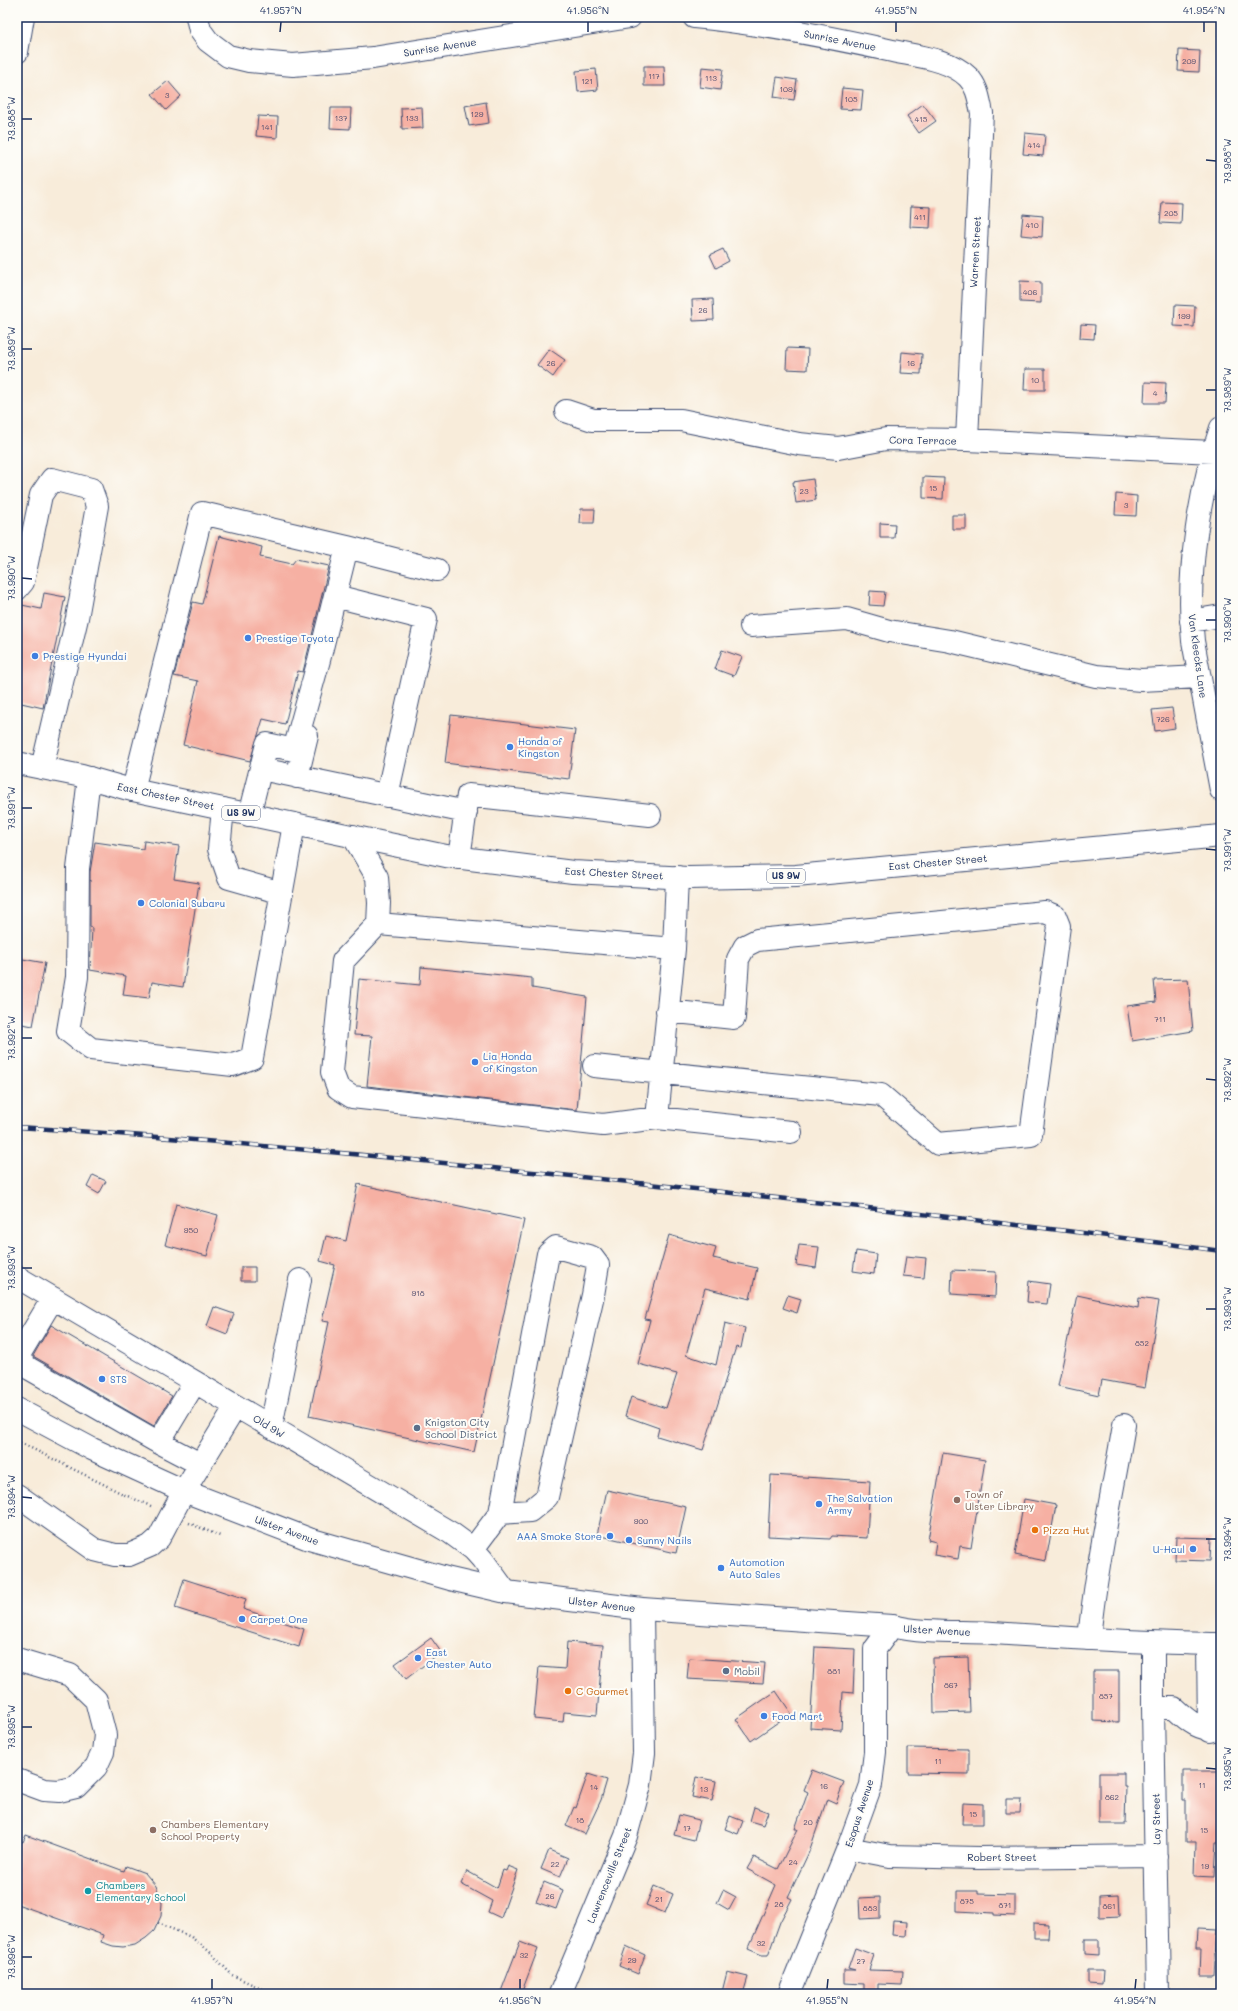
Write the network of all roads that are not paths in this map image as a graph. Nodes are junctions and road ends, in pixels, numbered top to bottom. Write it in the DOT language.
graph roads {
  1 [pos="23,17"];
  2 [pos="197,17"];
  3 [pos="630,17"];
  4 [pos="694,17"];
  5 [pos="824,26"];
  6 [pos="17,52"];
  7 [pos="959,70"];
  8 [pos="566,411"];
  9 [pos="1221,428"];
  10 [pos="967,440"];
  11 [pos="1213,452"];
  12 [pos="351,549"];
  13 [pos="437,570"];
  14 [pos="17,589"];
  15 [pos="343,598"];
  16 [pos="1221,616"];
  17 [pos="1191,621"];
  18 [pos="751,626"];
  19 [pos="1200,677"];
  20 [pos="17,763"];
  21 [pos="42,768"];
  22 [pos="261,769"];
  23 [pos="297,777"];
  24 [pos="89,778"];
  25 [pos="133,790"];
  26 [pos="1221,790"];
  27 [pos="387,796"];
  28 [pos="223,809"];
  29 [pos="466,812"];
  30 [pos="249,815"];
  31 [pos="650,815"];
  32 [pos="294,824"];
  33 [pos="353,836"];
  34 [pos="1221,836"];
  35 [pos="459,858"];
  36 [pos="677,877"];
  37 [pos="282,893"];
  38 [pos="378,924"];
  39 [pos="674,949"];
  40 [pos="667,1012"];
  41 [pos="594,1066"];
  42 [pos="661,1072"];
  43 [pos="656,1118"];
  44 [pos="792,1132"];
  45 [pos="17,1277"];
  46 [pos="300,1280"];
  47 [pos="53,1298"];
  48 [pos="195,1382"];
  49 [pos="236,1406"];
  50 [pos="17,1409"];
  51 [pos="1124,1425"];
  52 [pos="270,1427"];
  53 [pos="159,1442"];
  54 [pos="200,1464"];
  55 [pos="184,1491"];
  56 [pos="17,1495"];
  57 [pos="500,1513"];
  58 [pos="473,1549"];
  59 [pos="506,1592"];
  60 [pos="642,1609"];
  61 [pos="892,1626"];
  62 [pos="1089,1639"];
  63 [pos="1154,1643"];
  64 [pos="1214,1644"];
  65 [pos="17,1659"];
  66 [pos="1153,1708"];
  67 [pos="1215,1730"];
  68 [pos="17,1780"];
  69 [pos="848,1848"];
  70 [pos="1156,1856"];
  71 [pos="560,1994"];
  72 [pos="789,1994"];
  73 [pos="1158,1994"];
  1 -- 6 [label="street"];
  2 -- 3 [label="street, Sunrise Avenue"];
  4 -- 5 [label="street, Sunrise Avenue"];
  5 -- 7 [label="street, Sunrise Avenue"];
  7 -- 10 [label="street, Warren Street"];
  8 -- 10 [label="street, Cora Terrace"];
  9 -- 11 [label="street, Van Kleecks Lane"];
  10 -- 11 [label="street, Cora Terrace"];
  11 -- 17 [label="street, Van Kleecks Lane"];
  12 -- 13 [label="street"];
  12 -- 15 [label="street"];
  12 -- 22 [label="street"];
  12 -- 25 [label="street"];
  14 -- 21 [label="street"];
  15 -- 23 [label="street"];
  15 -- 27 [label="street"];
  16 -- 17 [label="street"];
  17 -- 19 [label="street, Van Kleecks Lane"];
  18 -- 19 [label="street"];
  19 -- 26 [label="street, Van Kleecks Lane"];
  20 -- 21 [label="street, East Chester Street / US 9W"];
  21 -- 24 [label="street, East Chester Street / US 9W"];
  22 -- 23 [label="street"];
  22 -- 30 [label="street"];
  23 -- 27 [label="street"];
  24 -- 25 [label="street, East Chester Street / US 9W"];
  24 -- 37 [label="street"];
  25 -- 28 [label="street, East Chester Street / US 9W"];
  27 -- 29 [label="street"];
  28 -- 30 [label="street, East Chester Street / US 9W"];
  28 -- 37 [label="street"];
  29 -- 31 [label="street"];
  29 -- 35 [label="street"];
  30 -- 32 [label="street, East Chester Street / US 9W"];
  32 -- 33 [label="street, East Chester Street / US 9W"];
  32 -- 37 [label="street"];
  33 -- 35 [label="street, East Chester Street / US 9W"];
  33 -- 38 [label="street"];
  34 -- 36 [label="street, East Chester Street / US 9W"];
  35 -- 36 [label="street, East Chester Street / US 9W"];
  36 -- 39 [label="street"];
  38 -- 39 [label="street"];
  38 -- 43 [label="street"];
  39 -- 40 [label="street"];
  40 -- 42 [label="street"];
  40 -- 42 [label="street"];
  41 -- 42 [label="street"];
  42 -- 43 [label="street"];
  43 -- 44 [label="street"];
  45 -- 47 [label="street, Old 9W"];
  46 -- 52 [label="street"];
  47 -- 48 [label="street, Old 9W"];
  47 -- 53 [label="street"];
  48 -- 49 [label="street, Old 9W"];
  48 -- 53 [label="street"];
  49 -- 52 [label="street, Old 9W"];
  49 -- 54 [label="street"];
  50 -- 55 [label="street, Ulster Avenue"];
  51 -- 62 [label="street"];
  52 -- 58 [label="street, Old 9W"];
  53 -- 54 [label="street"];
  54 -- 55 [label="street"];
  55 -- 56 [label="street"];
  55 -- 59 [label="street, Ulster Avenue"];
  57 -- 57 [label="street"];
  57 -- 58 [label="street"];
  58 -- 59 [label="street, Old 9W"];
  59 -- 60 [label="street, Ulster Avenue"];
  60 -- 61 [label="street, Ulster Avenue"];
  60 -- 71 [label="street, Lawrenceville Street"];
  61 -- 62 [label="street, Ulster Avenue"];
  61 -- 69 [label="street, Esopus Avenue"];
  62 -- 63 [label="street, Ulster Avenue"];
  63 -- 64 [label="street, Ulster Avenue"];
  63 -- 66 [label="street, Lay Street"];
  64 -- 67 [label="street"];
  65 -- 68 [label="street"];
  66 -- 67 [label="street"];
  66 -- 70 [label="street, Lay Street"];
  69 -- 70 [label="street, Robert Street"];
  69 -- 72 [label="street, Esopus Avenue"];
  70 -- 73 [label="street, Lay Street"];
}
